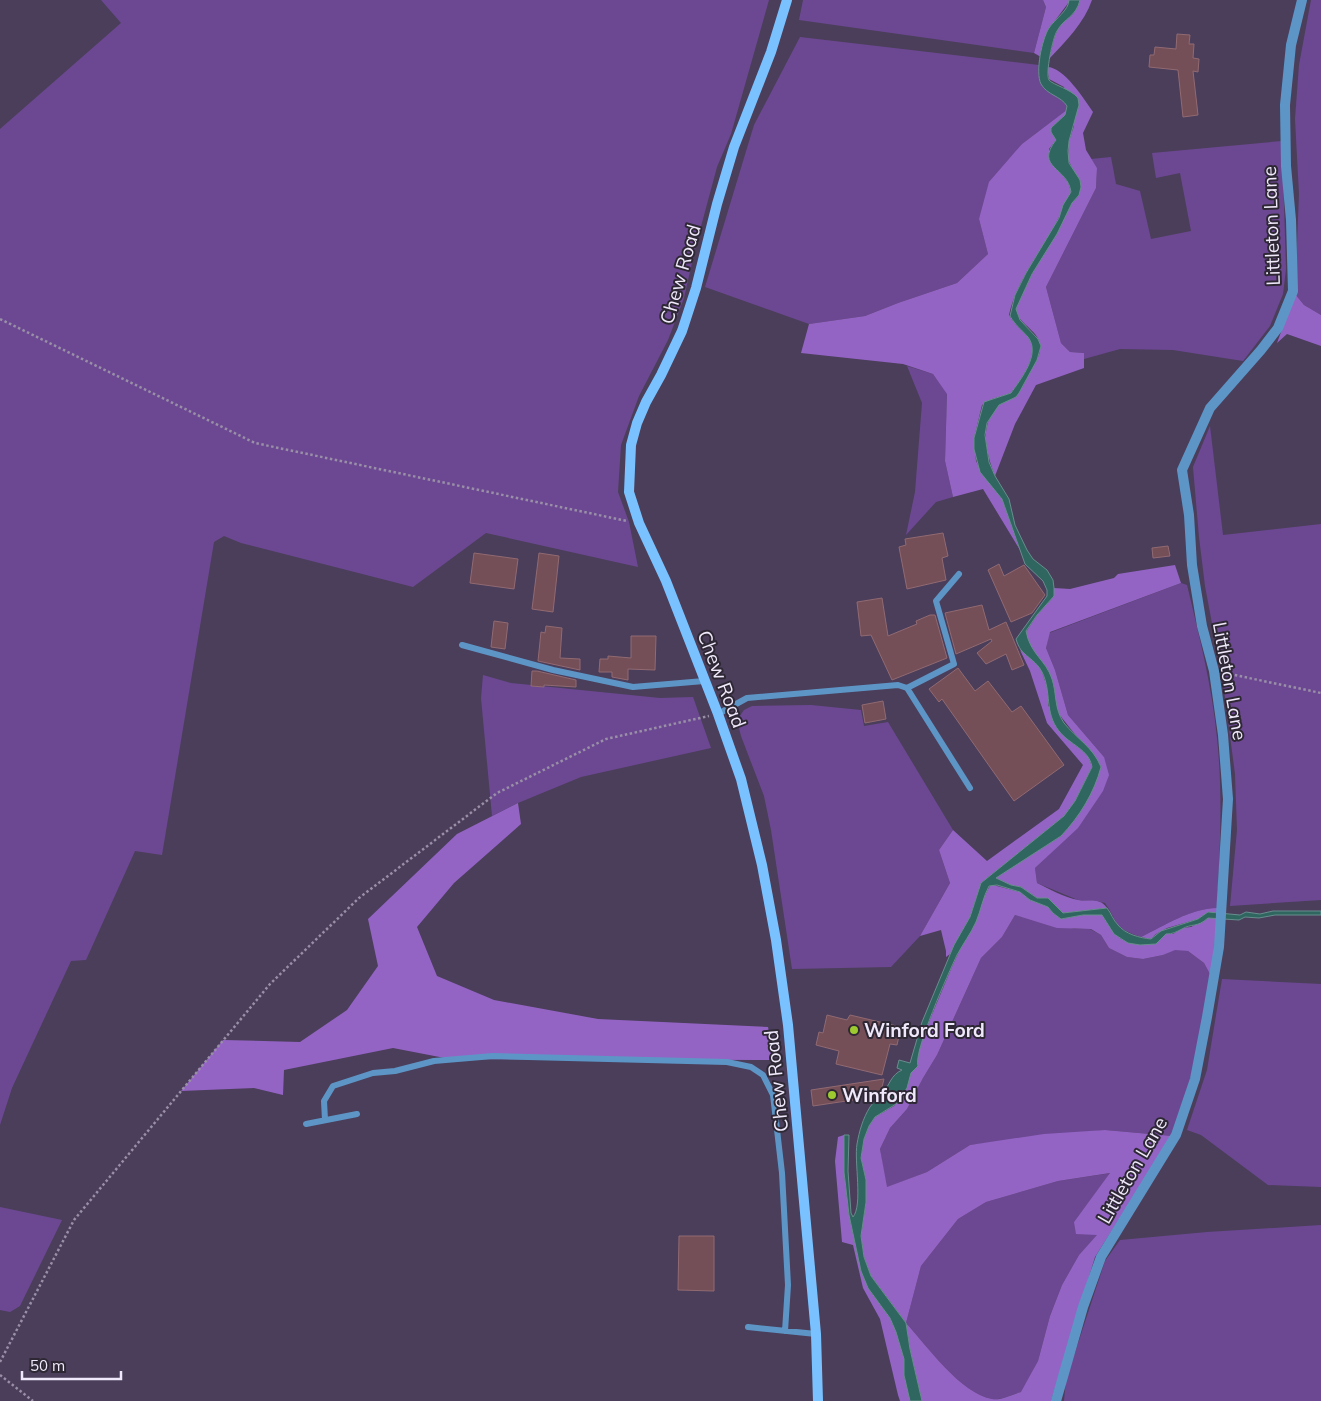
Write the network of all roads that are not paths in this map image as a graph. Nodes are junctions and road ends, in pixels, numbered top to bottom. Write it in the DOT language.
graph roads {
  1 [pos="787,0"];
  2 [pos="1302,0"];
  3 [pos="959,574"];
  4 [pos="462,645"];
  5 [pos="704,681"];
  6 [pos="907,688"];
  7 [pos="718,714"];
  8 [pos="970,788"];
  9 [pos="357,1114"];
  10 [pos="325,1120"];
  11 [pos="306,1124"];
  12 [pos="748,1327"];
  13 [pos="785,1331"];
  14 [pos="816,1334"];
  15 [pos="818,1401"];
  16 [pos="1056,1401"];
  1 -- 5 [label="main road, Chew Road"];
  2 -- 16 [label="street, Littleton Lane"];
  3 -- 6 [label="lane"];
  4 -- 5 [label="lane"];
  5 -- 7 [label="main road, Chew Road"];
  6 -- 7 [label="lane"];
  6 -- 8 [label="lane"];
  7 -- 14 [label="main road, Chew Road"];
  9 -- 10 [label="lane"];
  10 -- 11 [label="lane"];
  10 -- 13 [label="lane"];
  12 -- 13 [label="lane"];
  13 -- 14 [label="lane"];
  14 -- 15 [label="main road, Chew Road"];
}
